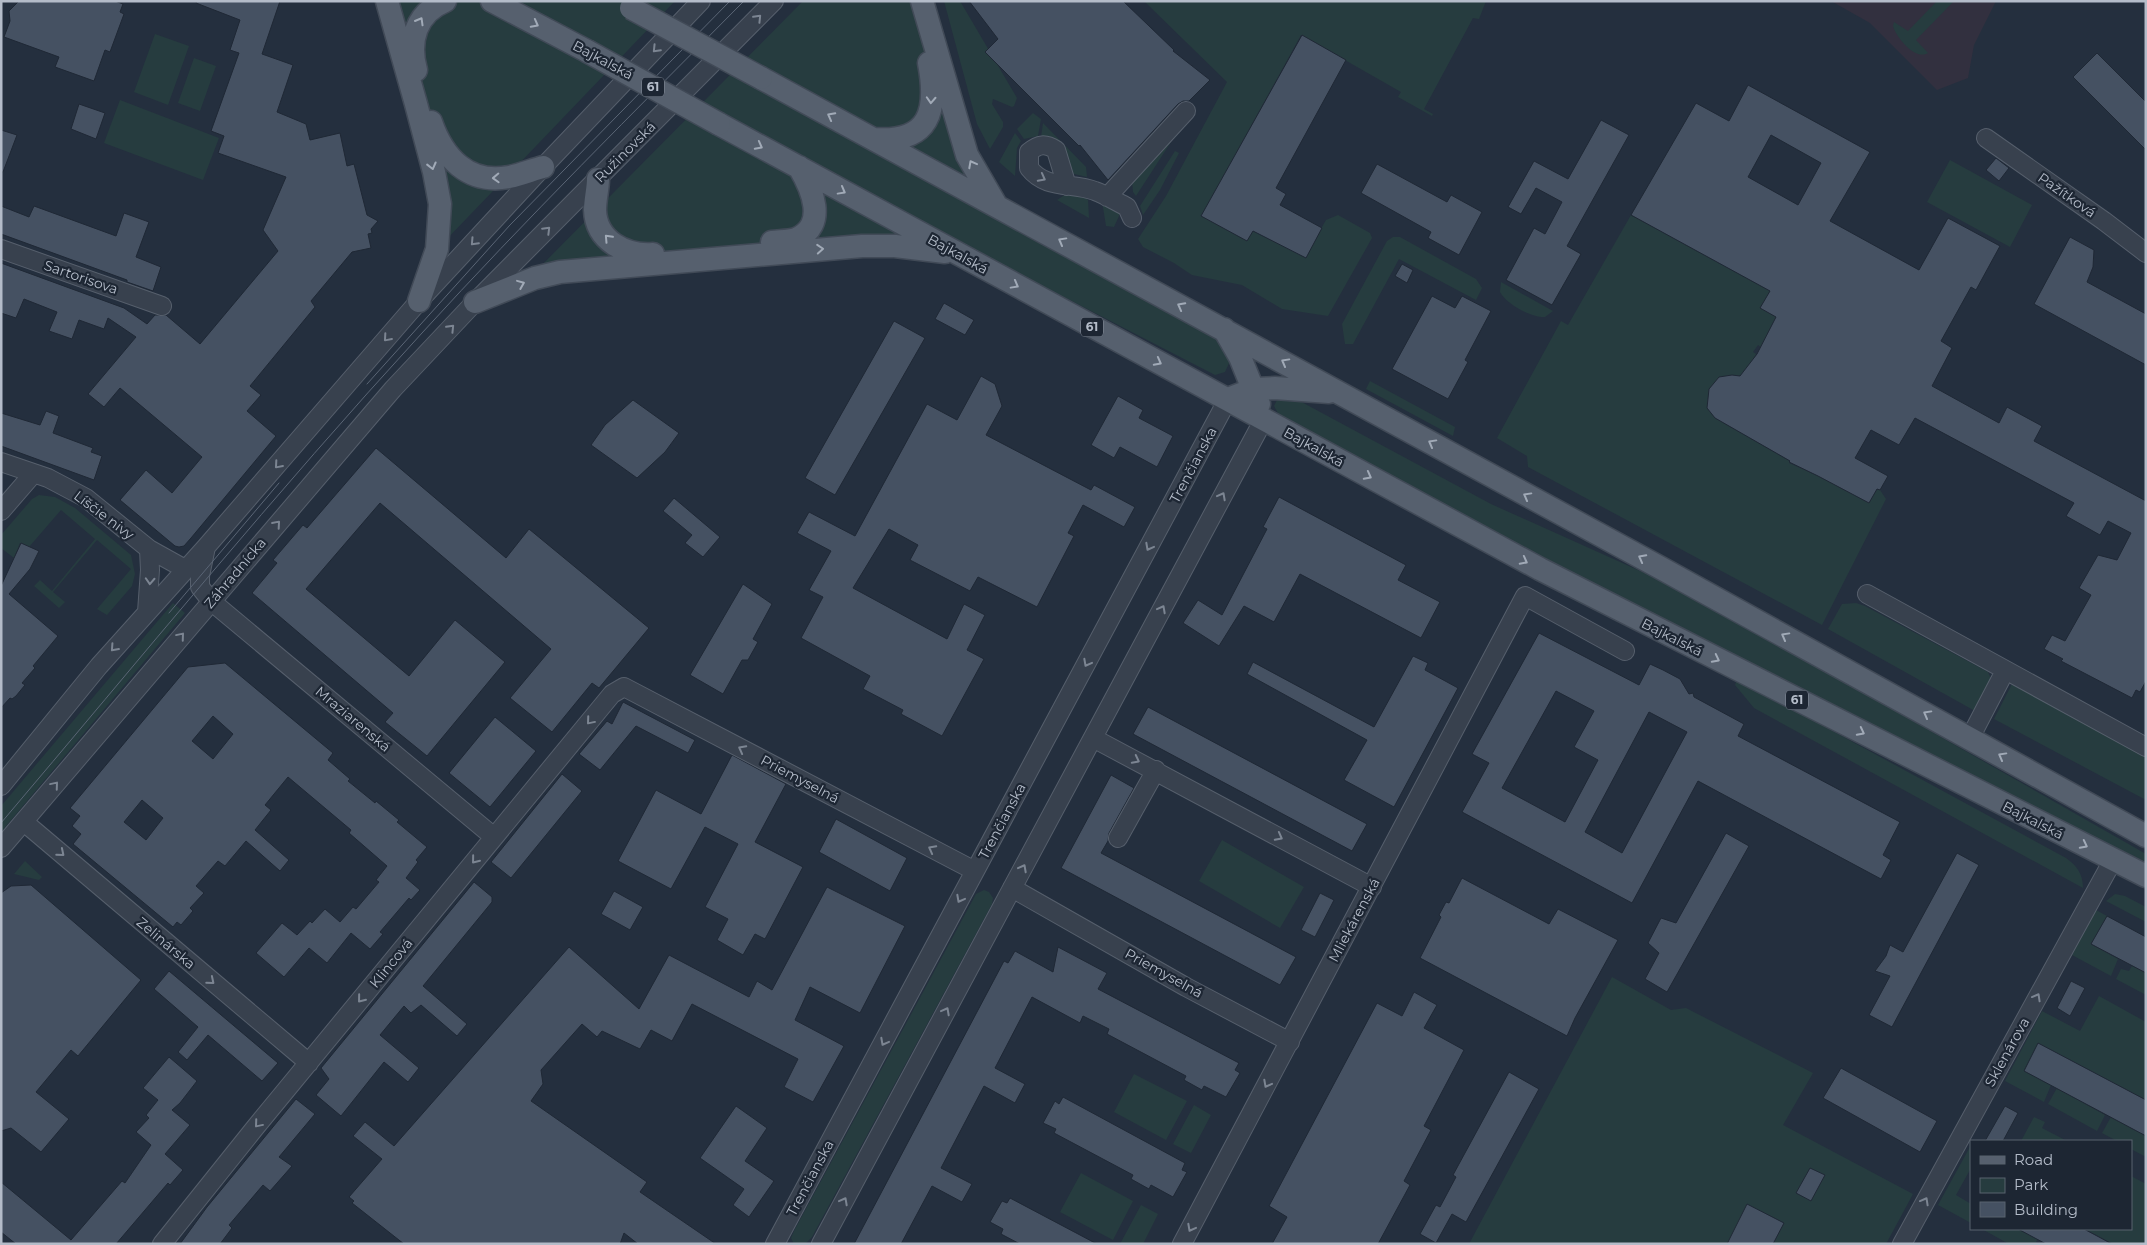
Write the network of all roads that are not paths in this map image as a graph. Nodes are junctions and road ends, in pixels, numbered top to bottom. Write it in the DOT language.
graph roads {
  1 [pos="387,1"];
  2 [pos="445,1"];
  3 [pos="492,1"];
  4 [pos="701,1"];
  5 [pos="774,1"];
  6 [pos="914,1"];
  7 [pos="922,1"];
  8 [pos="624,5"];
  9 [pos="1186,111"];
  10 [pos="1986,138"];
  11 [pos="874,139"];
  12 [pos="543,167"];
  13 [pos="800,167"];
  14 [pos="598,179"];
  15 [pos="1067,186"];
  16 [pos="1107,196"];
  17 [pos="997,206"];
  18 [pos="1132,218"];
  19 [pos="1,249"];
  20 [pos="2146,253"];
  21 [pos="957,254"];
  22 [pos="419,301"];
  23 [pos="476,302"];
  24 [pos="162,306"];
  25 [pos="1224,329"];
  26 [pos="1254,389"];
  27 [pos="1343,394"];
  28 [pos="1228,399"];
  29 [pos="1264,419"];
  30 [pos="1,462"];
  31 [pos="33,474"];
  32 [pos="1,511"];
  33 [pos="206,547"];
  34 [pos="149,549"];
  35 [pos="186,569"];
  36 [pos="1867,594"];
  37 [pos="211,601"];
  38 [pos="147,612"];
  39 [pos="1625,651"];
  40 [pos="2006,671"];
  41 [pos="624,687"];
  42 [pos="1093,738"];
  43 [pos="1970,738"];
  44 [pos="2146,747"];
  45 [pos="1156,770"];
  46 [pos="2034,774"];
  47 [pos="1,786"];
  48 [pos="24,822"];
  49 [pos="2146,822"];
  50 [pos="2146,836"];
  51 [pos="494,837"];
  52 [pos="1118,838"];
  53 [pos="1,848"];
  54 [pos="2113,860"];
  55 [pos="975,871"];
  56 [pos="2146,876"];
  57 [pos="2146,884"];
  58 [pos="1372,887"];
  59 [pos="1012,888"];
  60 [pos="1290,1042"];
  61 [pos="309,1063"];
  62 [pos="162,1244"];
  63 [pos="775,1244"];
  64 [pos="821,1244"];
  65 [pos="1182,1244"];
  66 [pos="1902,1244"];
  1 -- 22 [label="main road, one-way"];
  12 -- 2 [label="main road, one-way"];
  3 -- 13 [label="main road, Bajkalská / 61, one-way, bridge"];
  4 -- 12 [label="street, one-way"];
  14 -- 5 [label="street, Ružinovská, one-way"];
  6 -- 11 [label="main road, one-way"];
  17 -- 7 [label="main road, one-way"];
  11 -- 8 [label="main road, one-way, bridge"];
  9 -- 16 [label="street"];
  10 -- 20 [label="street, Pažítková"];
  11 -- 17 [label="main road"];
  12 -- 22 [label="street, one-way"];
  13 -- 14 [label="main road, one-way"];
  13 -- 21 [label="main road, Bajkalská / 61, one-way"];
  23 -- 14 [label="street, Ružinovská, one-way"];
  15 -- 16 [label="street"];
  16 -- 18 [label="street"];
  25 -- 17 [label="main road, one-way"];
  19 -- 24 [label="street, Sartorisova"];
  23 -- 21 [label="main road, one-way"];
  21 -- 28 [label="main road, Bajkalská / 61, one-way"];
  22 -- 33 [label="street, one-way"];
  37 -- 23 [label="street, Záhradnícka, one-way"];
  25 -- 26 [label="main road"];
  27 -- 25 [label="main road, one-way"];
  26 -- 27 [label="main road"];
  26 -- 28 [label="main road"];
  26 -- 29 [label="main road"];
  43 -- 27 [label="main road, one-way"];
  28 -- 29 [label="main road, Bajkalská / 61"];
  28 -- 55 [label="street, Trenčianska, one-way"];
  42 -- 29 [label="street, one-way"];
  29 -- 54 [label="main road, Bajkalská / 61, one-way"];
  30 -- 31 [label="street, Líščie nivy"];
  31 -- 32 [label="street"];
  31 -- 34 [label="street, Líščie nivy"];
  33 -- 35 [label="street"];
  33 -- 37 [label="street"];
  34 -- 35 [label="street, Líščie nivy"];
  34 -- 38 [label="street, one-way"];
  35 -- 38 [label="street"];
  36 -- 40 [label="street"];
  48 -- 37 [label="street, Záhradnícka, one-way"];
  37 -- 51 [label="street, Mraziarenská"];
  38 -- 47 [label="street, one-way"];
  39 -- 58 [label="street, Mliekárenská"];
  40 -- 43 [label="street"];
  40 -- 44 [label="street"];
  41 -- 51 [label="street, Klincová, one-way"];
  55 -- 41 [label="street, Priemyselná, one-way"];
  42 -- 45 [label="street, one-way"];
  59 -- 42 [label="street, one-way"];
  46 -- 43 [label="main road, one-way"];
  45 -- 52 [label="street"];
  45 -- 58 [label="street, one-way"];
  46 -- 49 [label="main road"];
  46 -- 50 [label="main road"];
  48 -- 53 [label="street, Záhradnícka"];
  48 -- 61 [label="street, Zelinárska, one-way"];
  51 -- 61 [label="street, Klincová, one-way"];
  54 -- 56 [label="main road, Bajkalská / 61"];
  54 -- 57 [label="main road"];
  66 -- 54 [label="street, Sklenárova, one-way"];
  55 -- 63 [label="street, Trenčianska, one-way"];
  58 -- 60 [label="street, Mliekárenská"];
  59 -- 60 [label="street, Priemyselná"];
  64 -- 59 [label="street, one-way"];
  60 -- 65 [label="street, Mliekárenská, one-way"];
  61 -- 62 [label="street, Klincová, one-way"];
}
